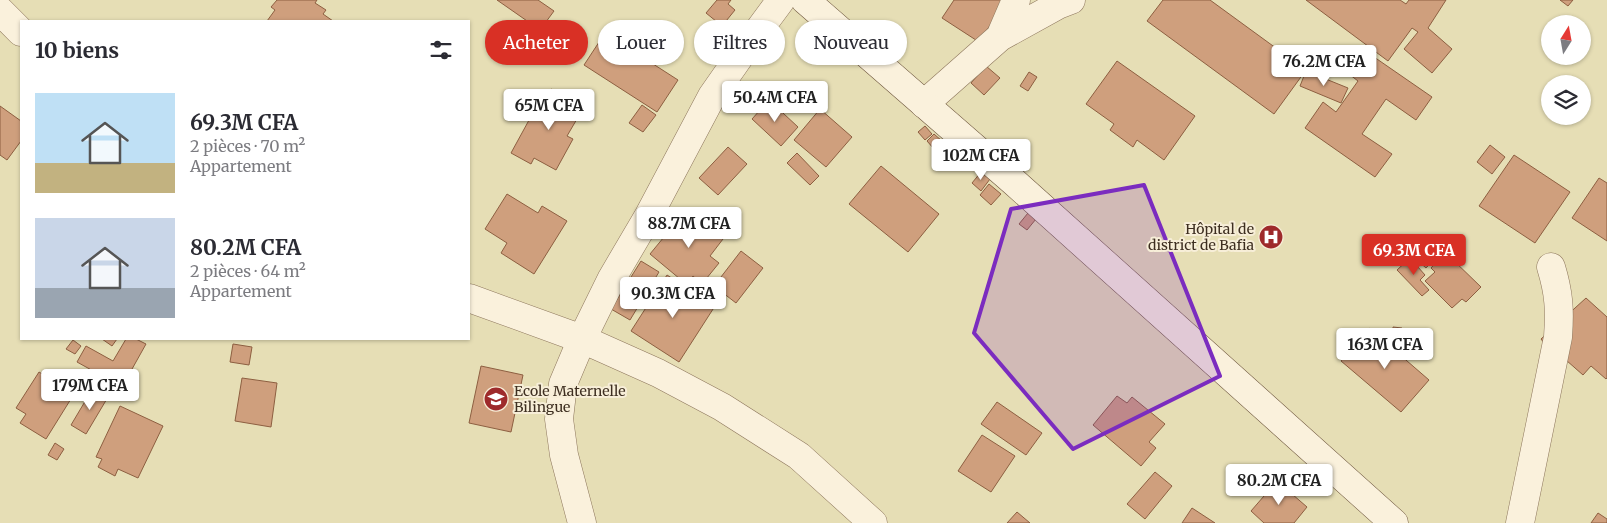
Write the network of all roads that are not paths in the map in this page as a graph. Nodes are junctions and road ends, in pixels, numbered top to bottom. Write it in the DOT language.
graph roads {
  1 [pos="781,0"];
  2 [pos="805,0"];
  3 [pos="1016,0"];
  4 [pos="1071,0"];
  5 [pos="0,11"];
  6 [pos="20,31"];
  7 [pos="1000,36"];
  8 [pos="924,104"];
  9 [pos="1551,267"];
  10 [pos="470,298"];
  11 [pos="582,339"];
  12 [pos="582,523"];
  13 [pos="873,523"];
  14 [pos="1394,523"];
  15 [pos="1520,523"];
  1 -- 11 [label="street"];
  2 -- 8 [label="street"];
  3 -- 7 [label="street"];
  4 -- 7 [label="street"];
  5 -- 6 [label="street"];
  7 -- 8 [label="street"];
  8 -- 14 [label="street"];
  9 -- 15 [label="street"];
  10 -- 11 [label="street"];
  11 -- 12 [label="street"];
  11 -- 13 [label="street"];
}
